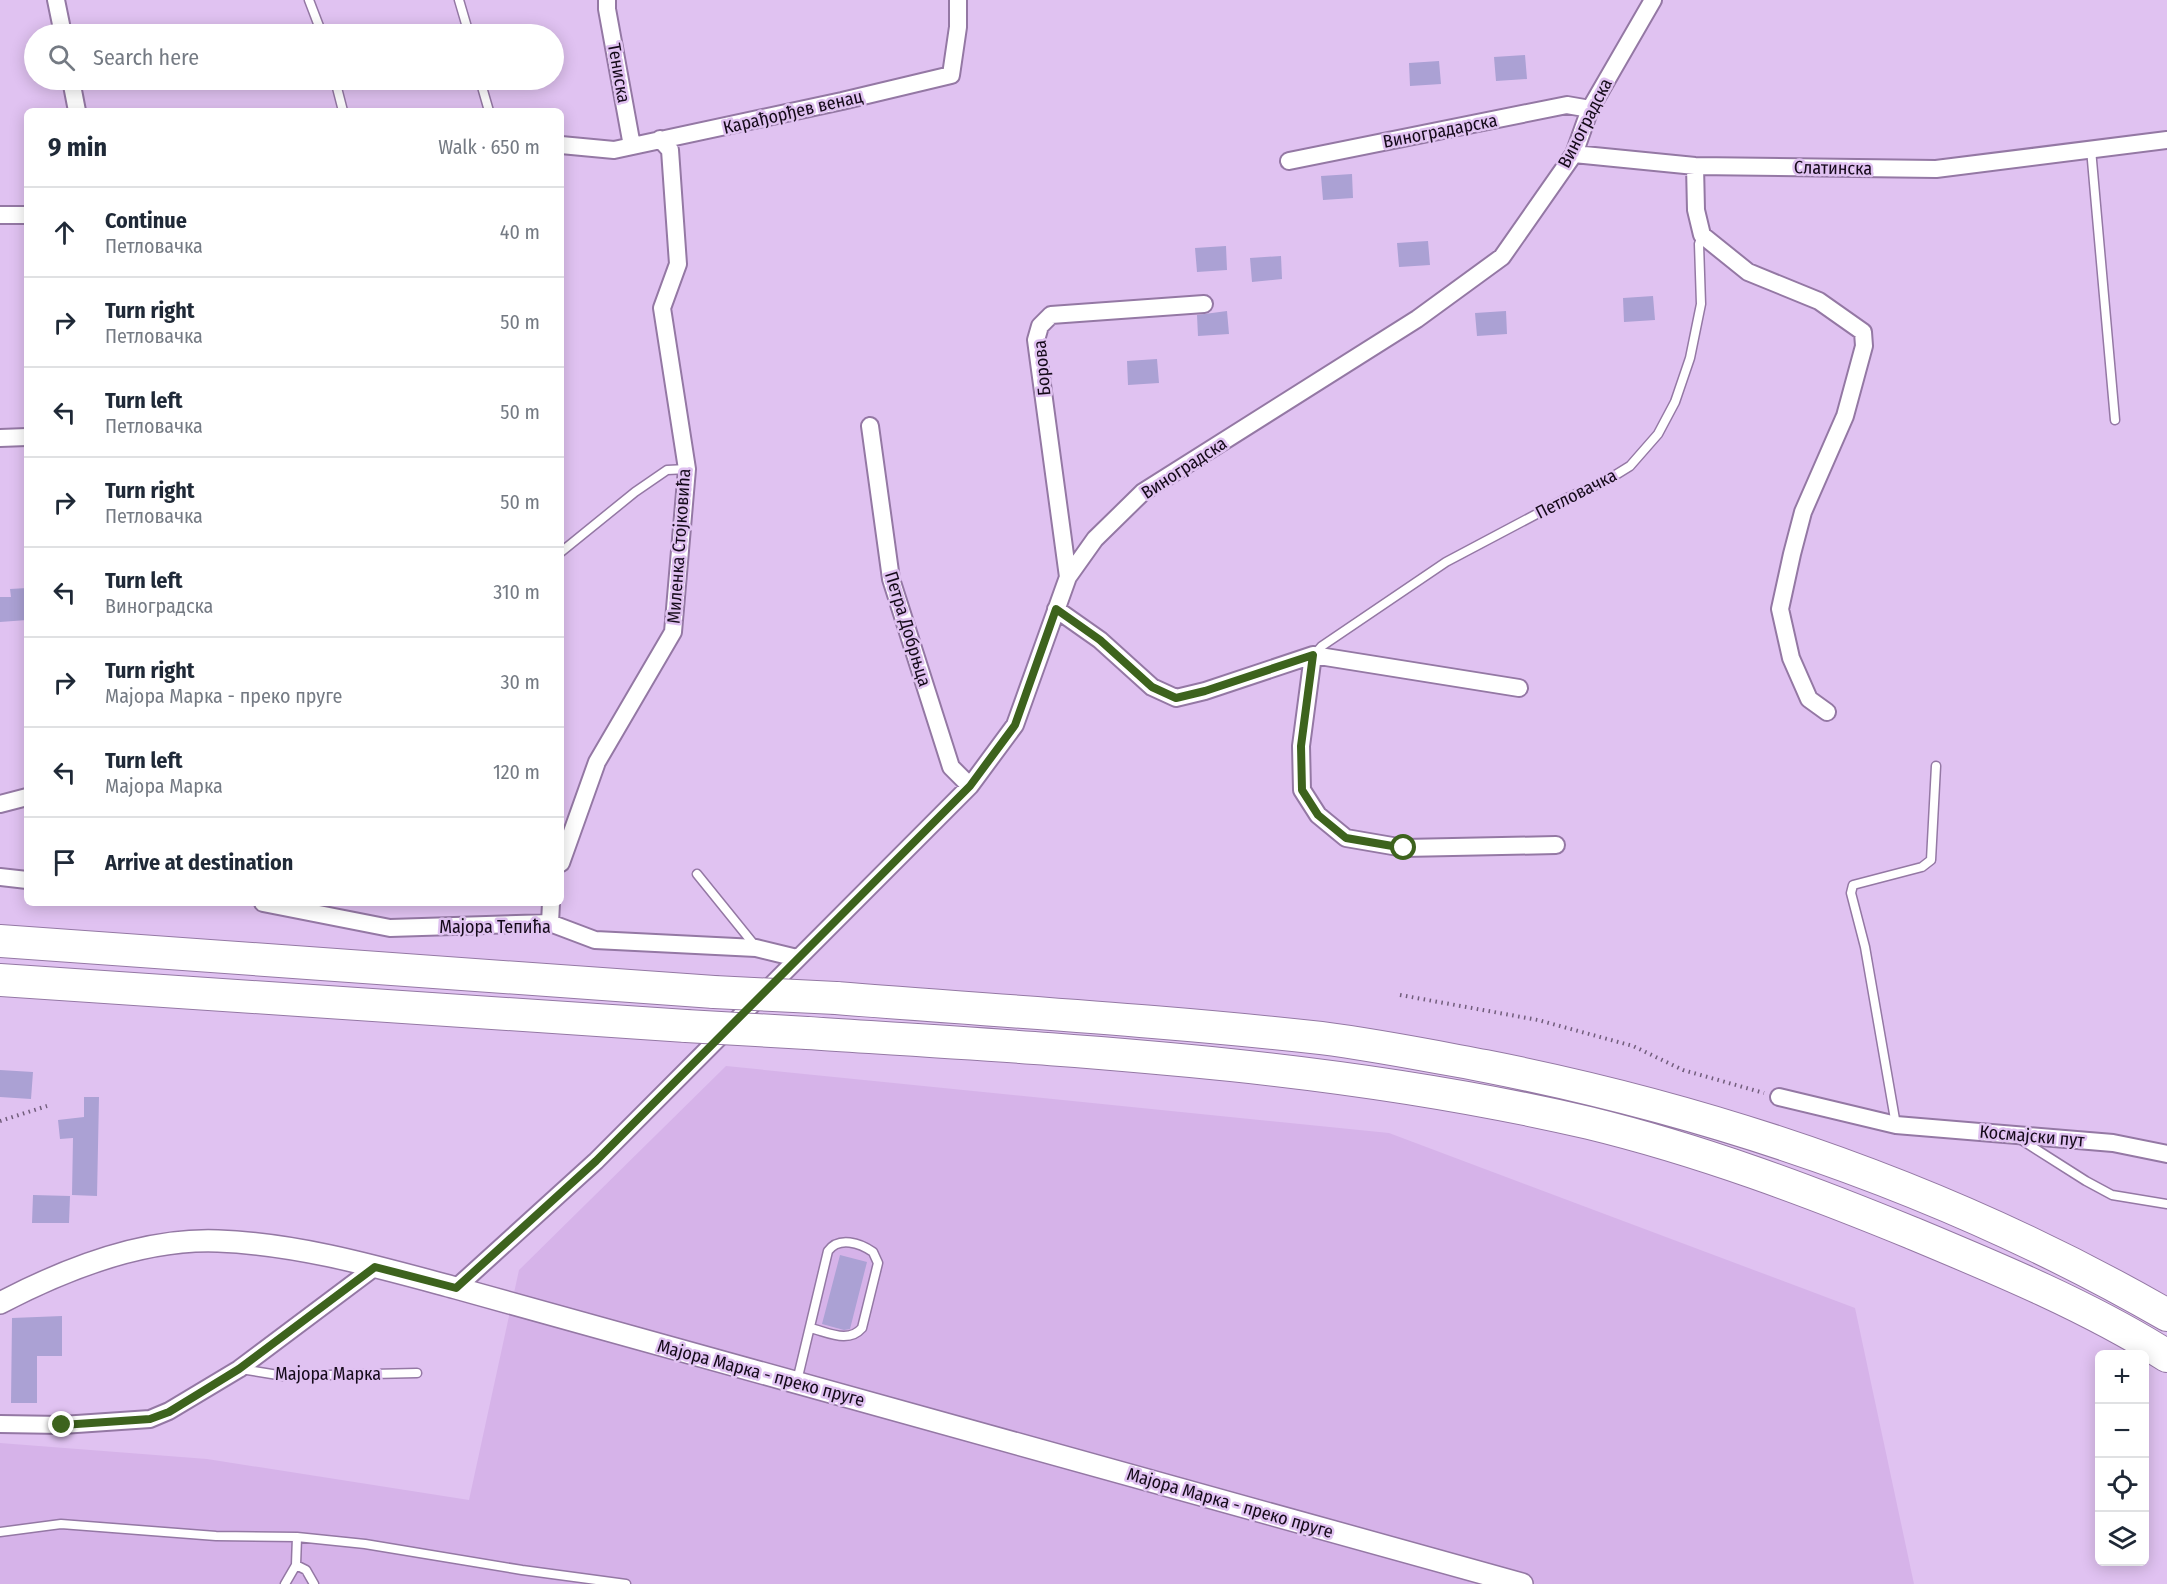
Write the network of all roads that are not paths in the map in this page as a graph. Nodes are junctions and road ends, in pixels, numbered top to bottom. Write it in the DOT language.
graph roads {
  1 [pos="56,0"];
  2 [pos="309,0"];
  3 [pos="459,0"];
  4 [pos="608,0"];
  5 [pos="958,0"];
  6 [pos="1653,0"];
  7 [pos="61,24"];
  8 [pos="318,24"];
  9 [pos="465,24"];
  10 [pos="73,90"];
  11 [pos="338,90"];
  12 [pos="483,90"];
  13 [pos="76,108"];
  14 [pos="342,108"];
  15 [pos="488,108"];
  16 [pos="1590,109"];
  17 [pos="660,139"];
  18 [pos="2167,140"];
  19 [pos="564,145"];
  20 [pos="632,146"];
  21 [pos="2091,149"];
  22 [pos="1574,154"];
  23 [pos="1289,161"];
  24 [pos="1695,166"];
  25 [pos="0,215"];
  26 [pos="24,215"];
  27 [pos="1702,235"];
  28 [pos="1204,304"];
  29 [pos="2115,420"];
  30 [pos="870,426"];
  31 [pos="24,437"];
  32 [pos="0,438"];
  33 [pos="687,469"];
  34 [pos="564,550"];
  35 [pos="1068,578"];
  36 [pos="1056,609"];
  37 [pos="1313,655"];
  38 [pos="1519,688"];
  39 [pos="1827,712"];
  40 [pos="1936,766"];
  41 [pos="970,786"];
  42 [pos="24,798"];
  43 [pos="0,804"];
  44 [pos="1556,845"];
  45 [pos="564,855"];
  46 [pos="697,874"];
  47 [pos="0,877"];
  48 [pos="24,880"];
  49 [pos="278,906"];
  50 [pos="550,906"];
  51 [pos="550,923"];
  52 [pos="0,941"];
  53 [pos="756,948"];
  54 [pos="797,958"];
  55 [pos="0,980"];
  56 [pos="1779,1097"];
  57 [pos="1896,1125"];
  58 [pos="2014,1135"];
  59 [pos="2167,1154"];
  60 [pos="2167,1204"];
  61 [pos="375,1267"];
  62 [pos="456,1288"];
  63 [pos="0,1303"];
  64 [pos="2167,1315"];
  65 [pos="810,1328"];
  66 [pos="2167,1356"];
  67 [pos="239,1369"];
  68 [pos="417,1373"];
  69 [pos="796,1383"];
  70 [pos="0,1424"];
  71 [pos="0,1532"];
  72 [pos="297,1537"];
  73 [pos="296,1565"];
  74 [pos="285,1584"];
  75 [pos="314,1584"];
  76 [pos="626,1584"];
  77 [pos="1522,1584"];
  1 -- 7 [label="street"];
  2 -- 8 [label="lane"];
  3 -- 9 [label="lane"];
  4 -- 20 [label="street, Тениска"];
  5 -- 17 [label="street, Карађорђев венац"];
  6 -- 16 [label="street, Виноградска"];
  10 -- 13 [label="street"];
  11 -- 14 [label="lane"];
  12 -- 15 [label="lane"];
  16 -- 22 [label="street, Виноградска"];
  16 -- 23 [label="street, Виноградарска"];
  17 -- 20 [label="street, Карађорђев венац"];
  17 -- 33 [label="street, Миленка Стојковића"];
  18 -- 21 [label="street, Слатинска"];
  19 -- 20 [label="street, Карађорђев венац"];
  21 -- 24 [label="street, Слатинска"];
  21 -- 29 [label="lane"];
  22 -- 24 [label="street, Слатинска"];
  22 -- 35 [label="street, Виноградска"];
  24 -- 27 [label="street, Петловачка"];
  25 -- 26 [label="street"];
  27 -- 37 [label="lane, Петловачка"];
  27 -- 39 [label="street"];
  28 -- 35 [label="street, Борова"];
  30 -- 41 [label="street, Петра Добрњца"];
  31 -- 32 [label="street"];
  33 -- 34 [label="lane"];
  33 -- 45 [label="street, Миленка Стојковића"];
  35 -- 36 [label="street, Виноградска"];
  36 -- 37 [label="street, Петловачка"];
  36 -- 41 [label="street, Виноградска"];
  37 -- 38 [label="street, Петловачка"];
  37 -- 44 [label="street"];
  40 -- 57 [label="lane"];
  41 -- 54 [label="street, Виноградска"];
  42 -- 43 [label="street"];
  46 -- 53 [label="lane"];
  47 -- 48 [label="street"];
  49 -- 51 [label="street, Мајора Тепића"];
  50 -- 51 [label="street"];
  51 -- 53 [label="street, Мајора Тепића"];
  52 -- 64 [label="highway, bridge"];
  53 -- 54 [label="street, Мајора Тепића"];
  54 -- 62 [label="street, Виноградска"];
  55 -- 66 [label="highway, bridge"];
  56 -- 57 [label="street, Космајски пут"];
  57 -- 58 [label="street, Космајски пут"];
  58 -- 59 [label="street, Космајски пут"];
  58 -- 60 [label="lane"];
  61 -- 62 [label="street, Мајора Марка - преко пруге"];
  61 -- 63 [label="street, Мајора Марка - преко пруге"];
  61 -- 67 [label="street, Мајора Марка"];
  62 -- 69 [label="street, Мајора Марка - преко пруге"];
  65 -- 65 [label="lane"];
  65 -- 69 [label="lane"];
  67 -- 68 [label="lane, Мајора Марка"];
  67 -- 70 [label="street, Мајора Марка"];
  69 -- 77 [label="street, Мајора Марка - преко пруге"];
  71 -- 72 [label="lane"];
  72 -- 73 [label="lane"];
  72 -- 76 [label="lane"];
  73 -- 74 [label="lane"];
  73 -- 75 [label="lane"];
}
